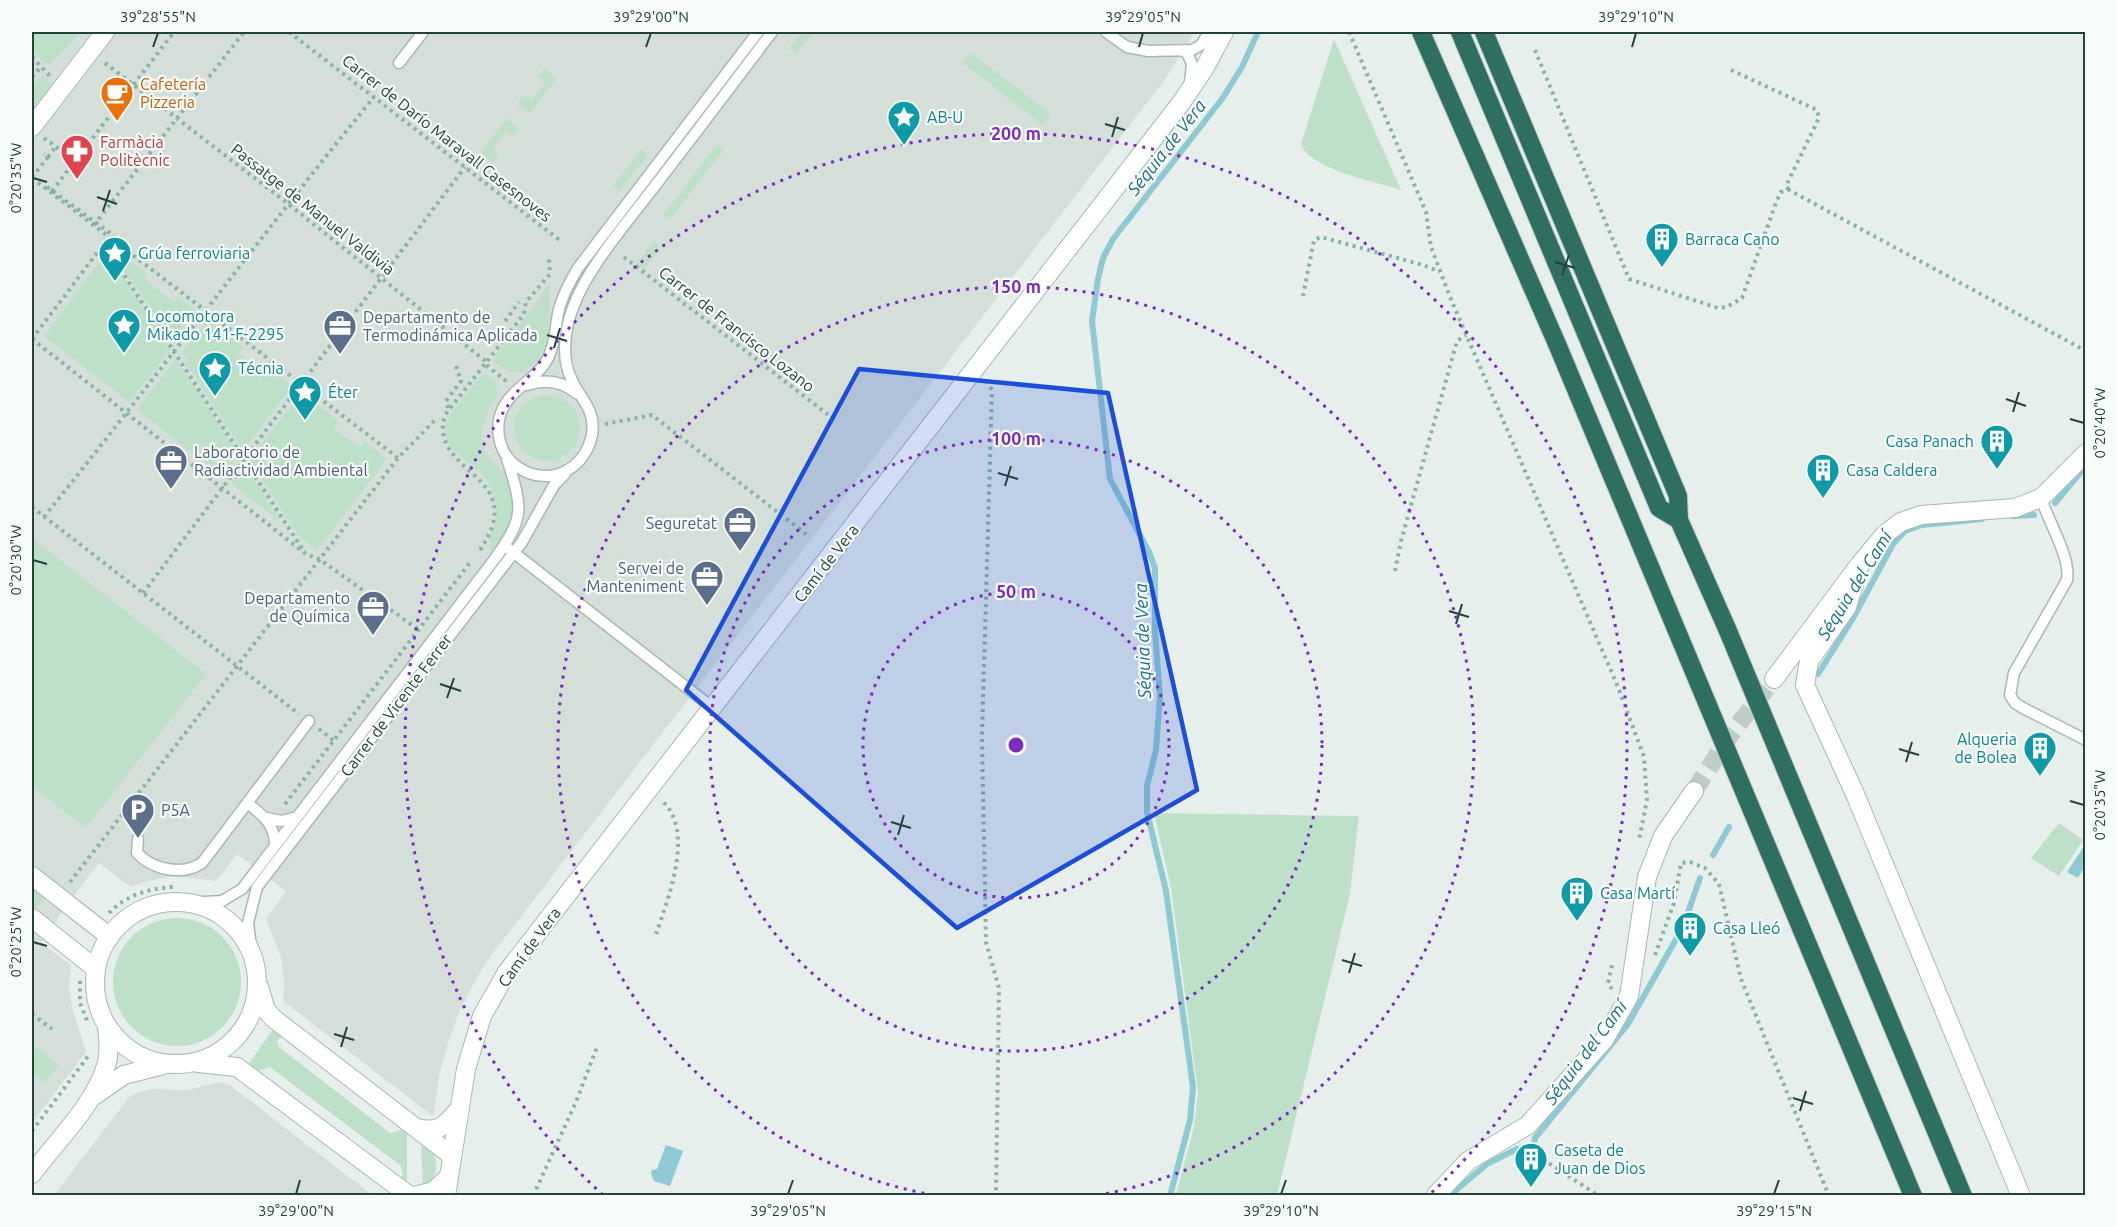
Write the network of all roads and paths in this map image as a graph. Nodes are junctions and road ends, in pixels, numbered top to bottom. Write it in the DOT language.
graph roads {
  1 [pos="105,32"];
  2 [pos="174,32"];
  3 [pos="244,32"];
  4 [pos="289,32"];
  5 [pos="423,32"];
  6 [pos="758,32"];
  7 [pos="772,32"];
  8 [pos="1106,32"];
  9 [pos="1209,32"];
  10 [pos="1224,32"];
  11 [pos="1348,32"];
  12 [pos="1421,32"];
  13 [pos="1460,32"];
  14 [pos="1485,32"];
  15 [pos="1535,50"];
  16 [pos="90,51"];
  17 [pos="1183,51"];
  18 [pos="32,57"];
  19 [pos="399,63"];
  20 [pos="42,67"];
  21 [pos="1731,70"];
  22 [pos="32,77"];
  23 [pos="133,85"];
  24 [pos="62,87"];
  25 [pos="374,97"];
  26 [pos="1181,103"];
  27 [pos="178,118"];
  28 [pos="35,130"];
  29 [pos="56,146"];
  30 [pos="75,161"];
  31 [pos="465,167"];
  32 [pos="32,177"];
  33 [pos="1789,190"];
  34 [pos="51,193"];
  35 [pos="287,203"];
  36 [pos="94,226"];
  37 [pos="114,236"];
  38 [pos="109,237"];
  39 [pos="562,242"];
  40 [pos="104,244"];
  41 [pos="624,257"];
  42 [pos="549,259"];
  43 [pos="1440,273"];
  44 [pos="380,278"];
  45 [pos="1303,296"];
  46 [pos="519,302"];
  47 [pos="205,311"];
  48 [pos="505,321"];
  49 [pos="1466,335"];
  50 [pos="32,339"];
  51 [pos="175,351"];
  52 [pos="2085,351"];
  53 [pos="455,363"];
  54 [pos="485,364"];
  55 [pos="978,367"];
  56 [pos="301,385"];
  57 [pos="518,390"];
  58 [pos="581,397"];
  59 [pos="448,408"];
  60 [pos="127,414"];
  61 [pos="436,419"];
  62 [pos="835,420"];
  63 [pos="593,427"];
  64 [pos="2085,453"];
  65 [pos="506,456"];
  66 [pos="398,458"];
  67 [pos="243,459"];
  68 [pos="572,468"];
  69 [pos="222,488"];
  70 [pos="2042,498"];
  71 [pos="32,507"];
  72 [pos="44,517"];
  73 [pos="1678,520"];
  74 [pos="806,534"];
  75 [pos="509,549"];
  76 [pos="306,554"];
  77 [pos="319,559"];
  78 [pos="1860,564"];
  79 [pos="1395,571"];
  80 [pos="143,593"];
  81 [pos="418,629"];
  82 [pos="432,639"];
  83 [pos="237,666"];
  84 [pos="1774,679"];
  85 [pos="713,708"];
  86 [pos="309,721"];
  87 [pos="333,740"];
  88 [pos="2085,740"];
  89 [pos="648,791"];
  90 [pos="1694,791"];
  91 [pos="247,803"];
  92 [pos="284,805"];
  93 [pos="297,817"];
  94 [pos="267,818"];
  95 [pos="138,839"];
  96 [pos="1639,843"];
  97 [pos="275,846"];
  98 [pos="86,860"];
  99 [pos="32,876"];
  100 [pos="178,886"];
  101 [pos="188,903"];
  102 [pos="32,918"];
  103 [pos="103,931"];
  104 [pos="656,934"];
  105 [pos="252,954"];
  106 [pos="81,956"];
  107 [pos="1614,960"];
  108 [pos="96,969"];
  109 [pos="1633,973"];
  110 [pos="257,979"];
  111 [pos="1622,1008"];
  112 [pos="32,1014"];
  113 [pos="99,1028"];
  114 [pos="51,1029"];
  115 [pos="92,1047"];
  116 [pos="597,1047"];
  117 [pos="193,1063"];
  118 [pos="170,1065"];
  119 [pos="88,1101"];
  120 [pos="460,1108"];
  121 [pos="416,1128"];
  122 [pos="32,1131"];
  123 [pos="1510,1137"];
  124 [pos="451,1155"];
  125 [pos="32,1174"];
  126 [pos="448,1177"];
  127 [pos="412,1196"];
  128 [pos="446,1196"];
  129 [pos="533,1196"];
  130 [pos="996,1196"];
  131 [pos="1435,1196"];
  132 [pos="1599,1196"];
  133 [pos="1829,1196"];
  134 [pos="1913,1196"];
  135 [pos="1963,1196"];
  136 [pos="2021,1196"];
  1 -- 16 [label="street"];
  2 -- 23 [label="path"];
  3 -- 27 [label="path"];
  4 -- 25 [label="path, Carrer de Darío Maravall Casesnoves"];
  5 -- 19 [label="lane"];
  6 -- 57 [label="lane"];
  7 -- 58 [label="lane"];
  8 -- 17 [label="lane"];
  9 -- 17 [label="lane"];
  10 -- 26 [label="street, Camí de Vera"];
  11 -- 43 [label="path"];
  12 -- 134 [label="highway"];
  13 -- 73 [label="highway"];
  14 -- 73 [label="highway"];
  15 -- 33 [label="path"];
  16 -- 23 [label="path, Passatge de Manuel Valdivia"];
  16 -- 24 [label="street"];
  17 -- 26 [label="lane"];
  18 -- 20 [label="path"];
  20 -- 22 [label="path"];
  20 -- 24 [label="path"];
  21 -- 33 [label="path"];
  23 -- 27 [label="path, Passatge de Manuel Valdivia"];
  23 -- 30 [label="path"];
  24 -- 28 [label="street"];
  25 -- 31 [label="path, Carrer de Darío Maravall Casesnoves"];
  25 -- 35 [label="path"];
  26 -- 55 [label="street, Camí de Vera"];
  27 -- 35 [label="path, Passatge de Manuel Valdivia"];
  27 -- 36 [label="path"];
  28 -- 29 [label="path"];
  29 -- 30 [label="path"];
  29 -- 32 [label="path"];
  30 -- 34 [label="path"];
  31 -- 39 [label="path, Carrer de Darío Maravall Casesnoves"];
  31 -- 44 [label="path"];
  32 -- 34 [label="path"];
  32 -- 37 [label="path"];
  33 -- 52 [label="path"];
  34 -- 36 [label="path"];
  35 -- 44 [label="path, Passatge de Manuel Valdivia"];
  35 -- 47 [label="path"];
  36 -- 38 [label="path"];
  38 -- 40 [label="path"];
  38 -- 47 [label="path"];
  40 -- 50 [label="path"];
  40 -- 51 [label="path"];
  41 -- 62 [label="path, Carrer de Francisco Lozano"];
  42 -- 54 [label="path"];
  43 -- 45 [label="path"];
  43 -- 49 [label="path"];
  44 -- 54 [label="path, Passatge de Manuel Valdivia"];
  44 -- 56 [label="path"];
  46 -- 48 [label="path"];
  47 -- 51 [label="path"];
  47 -- 56 [label="path"];
  49 -- 79 [label="path"];
  49 -- 96 [label="path"];
  50 -- 60 [label="path"];
  51 -- 60 [label="path"];
  51 -- 67 [label="path"];
  53 -- 59 [label="path"];
  54 -- 57 [label="path, Passatge de Manuel Valdivia"];
  54 -- 81 [label="path"];
  55 -- 85 [label="street, Camí de Vera"];
  55 -- 130 [label="path"];
  56 -- 66 [label="path"];
  56 -- 67 [label="path"];
  57 -- 58 [label="lane"];
  57 -- 65 [label="lane"];
  58 -- 63 [label="lane"];
  60 -- 69 [label="path"];
  60 -- 72 [label="path"];
  61 -- 66 [label="path"];
  63 -- 68 [label="lane"];
  63 -- 74 [label="path"];
  64 -- 70 [label="street"];
  65 -- 68 [label="lane"];
  65 -- 75 [label="lane, Carrer de Vicente Ferrer"];
  66 -- 77 [label="path"];
  67 -- 69 [label="path"];
  67 -- 76 [label="path"];
  68 -- 75 [label="lane, Carrer de Vicente Ferrer"];
  69 -- 76 [label="path"];
  69 -- 80 [label="path"];
  70 -- 78 [label="street"];
  70 -- 88 [label="lane"];
  71 -- 72 [label="path"];
  72 -- 80 [label="path"];
  73 -- 135 [label="highway"];
  75 -- 82 [label="lane, Carrer de Vicente Ferrer"];
  75 -- 85 [label="lane"];
  75 -- 105 [label="lane, Carrer de Vicente Ferrer"];
  76 -- 77 [label="path"];
  77 -- 81 [label="path"];
  77 -- 83 [label="path"];
  78 -- 84 [label="street"];
  78 -- 136 [label="street"];
  80 -- 83 [label="path"];
  81 -- 82 [label="path"];
  81 -- 87 [label="path"];
  82 -- 93 [label="lane, Carrer de Vicente Ferrer"];
  83 -- 86 [label="path"];
  83 -- 98 [label="path"];
  85 -- 89 [label="street, Camí de Vera"];
  86 -- 87 [label="path"];
  86 -- 91 [label="lane"];
  87 -- 92 [label="path"];
  89 -- 104 [label="path"];
  89 -- 120 [label="street, Camí de Vera"];
  90 -- 109 [label="street"];
  91 -- 94 [label="lane"];
  91 -- 95 [label="lane"];
  93 -- 94 [label="lane"];
  93 -- 97 [label="lane, Carrer de Vicente Ferrer"];
  94 -- 97 [label="lane"];
  97 -- 101 [label="lane, Carrer de Vicente Ferrer"];
  99 -- 103 [label="street"];
  100 -- 103 [label="path"];
  101 -- 103 [label="street"];
  101 -- 105 [label="street"];
  102 -- 106 [label="street"];
  103 -- 108 [label="street"];
  105 -- 110 [label="street"];
  106 -- 108 [label="street"];
  106 -- 113 [label="path"];
  107 -- 111 [label="path"];
  108 -- 113 [label="street"];
  109 -- 111 [label="street"];
  109 -- 133 [label="path"];
  110 -- 117 [label="street"];
  110 -- 121 [label="street"];
  111 -- 123 [label="street"];
  112 -- 114 [label="path"];
  113 -- 118 [label="street"];
  113 -- 119 [label="street"];
  115 -- 122 [label="path"];
  116 -- 129 [label="path"];
  117 -- 118 [label="street"];
  117 -- 127 [label="street"];
  118 -- 119 [label="street"];
  119 -- 125 [label="street"];
  120 -- 121 [label="street"];
  120 -- 124 [label="street, Camí de Vera"];
  121 -- 124 [label="street"];
  123 -- 131 [label="street"];
  123 -- 132 [label="path"];
  124 -- 126 [label="street, Camí de Vera"];
  126 -- 127 [label="street"];
  126 -- 128 [label="street, Camí de Vera"];
}
